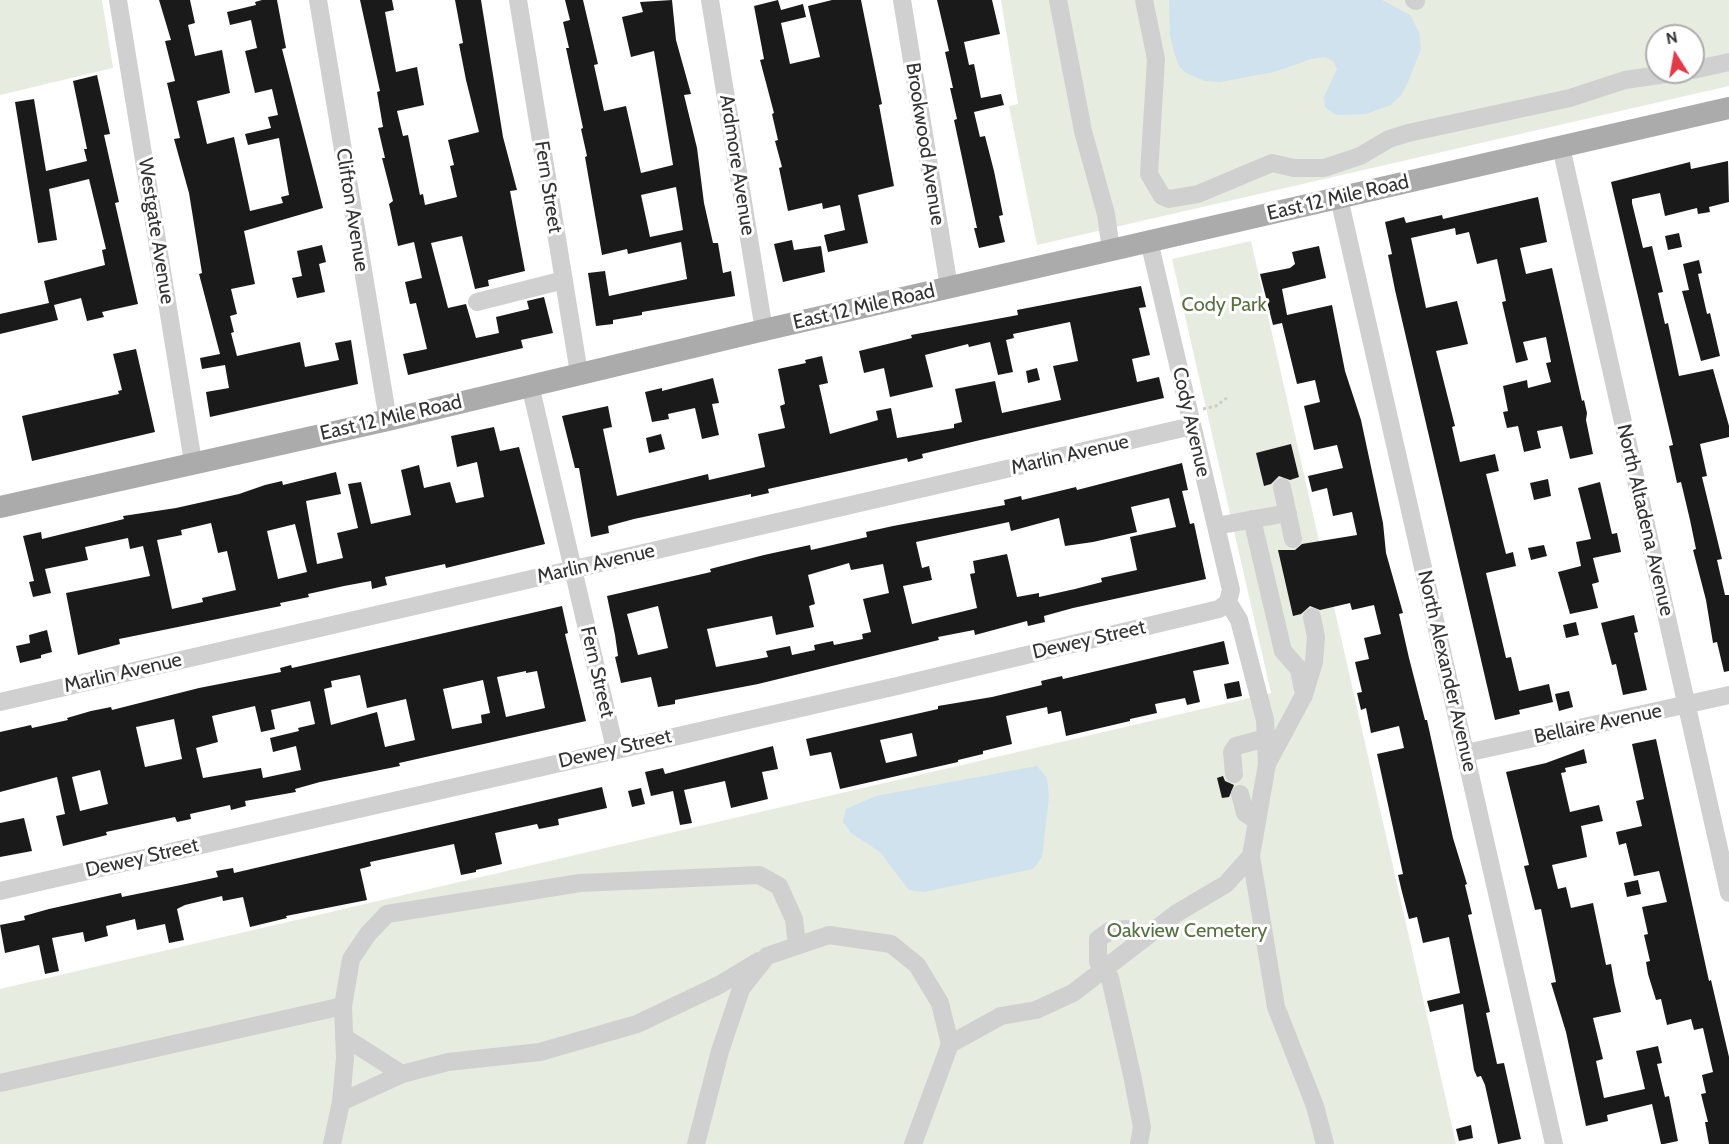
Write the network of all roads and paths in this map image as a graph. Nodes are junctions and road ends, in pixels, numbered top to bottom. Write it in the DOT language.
graph roads {
  1 [pos="118,0"];
  2 [pos="318,0"];
  3 [pos="518,0"];
  4 [pos="710,0"];
  5 [pos="902,0"];
  6 [pos="1058,0"];
  7 [pos="1144,0"];
  8 [pos="1729,62"];
  9 [pos="1705,67"];
  10 [pos="1645,77"];
  11 [pos="1729,108"];
  12 [pos="1561,147"];
  13 [pos="1339,198"];
  14 [pos="1149,241"];
  15 [pos="1111,250"];
  16 [pos="564,280"];
  17 [pos="949,287"];
  18 [pos="477,302"];
  19 [pos="764,330"];
  20 [pos="579,374"];
  21 [pos="530,385"];
  22 [pos="1228,397"];
  23 [pos="1196,418"];
  24 [pos="388,420"];
  25 [pos="194,462"];
  26 [pos="1282,486"];
  27 [pos="0,507"];
  28 [pos="1288,513"];
  29 [pos="1252,519"];
  30 [pos="1216,526"];
  31 [pos="1293,539"];
  32 [pos="574,570"];
  33 [pos="1228,602"];
  34 [pos="1312,617"];
  35 [pos="1305,695"];
  36 [pos="1729,695"];
  37 [pos="0,702"];
  38 [pos="1686,704"];
  39 [pos="1266,738"];
  40 [pos="615,749"];
  41 [pos="1466,753"];
  42 [pos="1267,764"];
  43 [pos="1234,774"];
  44 [pos="1240,794"];
  45 [pos="1257,821"];
  46 [pos="1251,856"];
  47 [pos="0,891"];
  48 [pos="1729,893"];
  49 [pos="1138,941"];
  50 [pos="797,945"];
  51 [pos="766,956"];
  52 [pos="1104,969"];
  53 [pos="343,1006"];
  54 [pos="344,1037"];
  55 [pos="950,1044"];
  56 [pos="402,1074"];
  57 [pos="0,1083"];
  58 [pos="341,1102"];
  59 [pos="332,1144"];
  60 [pos="696,1144"];
  61 [pos="913,1144"];
  62 [pos="1139,1144"];
  63 [pos="1325,1144"];
  64 [pos="1554,1144"];
  1 -- 25 [label="street, Westgate Avenue"];
  2 -- 24 [label="street, Clifton Avenue"];
  3 -- 16 [label="street, Fern Street"];
  4 -- 19 [label="street, Ardmore Avenue"];
  5 -- 17 [label="street, Brookwood Avenue"];
  6 -- 15 [label="street"];
  7 -- 10 [label="street"];
  8 -- 9 [label="street"];
  11 -- 12 [label="main road, East 12 Mile Road"];
  12 -- 13 [label="main road, East 12 Mile Road"];
  12 -- 38 [label="street, North Altadena Avenue"];
  13 -- 14 [label="main road, East 12 Mile Road"];
  13 -- 41 [label="street, North Alexander Avenue"];
  14 -- 15 [label="main road, East 12 Mile Road"];
  14 -- 23 [label="street, Cody Avenue"];
  15 -- 17 [label="main road, East 12 Mile Road"];
  16 -- 18 [label="street"];
  16 -- 20 [label="street, Fern Street"];
  17 -- 19 [label="main road, East 12 Mile Road"];
  19 -- 20 [label="main road, East 12 Mile Road"];
  20 -- 21 [label="main road, East 12 Mile Road"];
  21 -- 24 [label="main road, East 12 Mile Road"];
  21 -- 32 [label="street, Fern Street"];
  22 -- 23 [label="path"];
  23 -- 30 [label="street, Cody Avenue"];
  23 -- 32 [label="street, Marlin Avenue"];
  24 -- 25 [label="main road, East 12 Mile Road"];
  25 -- 27 [label="main road, East 12 Mile Road"];
  26 -- 28 [label="street"];
  28 -- 29 [label="street"];
  28 -- 31 [label="street"];
  29 -- 30 [label="street"];
  29 -- 35 [label="street"];
  30 -- 33 [label="street, Cody Avenue"];
  32 -- 37 [label="street, Marlin Avenue"];
  32 -- 40 [label="street, Fern Street"];
  33 -- 39 [label="street"];
  33 -- 40 [label="street, Dewey Street"];
  34 -- 35 [label="street"];
  35 -- 42 [label="street"];
  36 -- 38 [label="street, Bellaire Avenue"];
  38 -- 41 [label="street, Bellaire Avenue"];
  38 -- 48 [label="street, North Altadena Avenue"];
  39 -- 42 [label="street"];
  39 -- 43 [label="street"];
  40 -- 47 [label="street, Dewey Street"];
  41 -- 64 [label="street, North Alexander Avenue"];
  42 -- 45 [label="street"];
  44 -- 45 [label="street"];
  45 -- 46 [label="street"];
  46 -- 49 [label="street"];
  46 -- 63 [label="street"];
  49 -- 52 [label="street"];
  49 -- 52 [label="street"];
  50 -- 51 [label="street"];
  50 -- 53 [label="street"];
  50 -- 55 [label="street"];
  51 -- 56 [label="street"];
  51 -- 60 [label="street"];
  52 -- 55 [label="street"];
  52 -- 62 [label="street"];
  53 -- 54 [label="street"];
  53 -- 57 [label="street"];
  54 -- 56 [label="street"];
  54 -- 58 [label="street"];
  55 -- 61 [label="street"];
  56 -- 58 [label="street"];
  58 -- 59 [label="street"];
}
